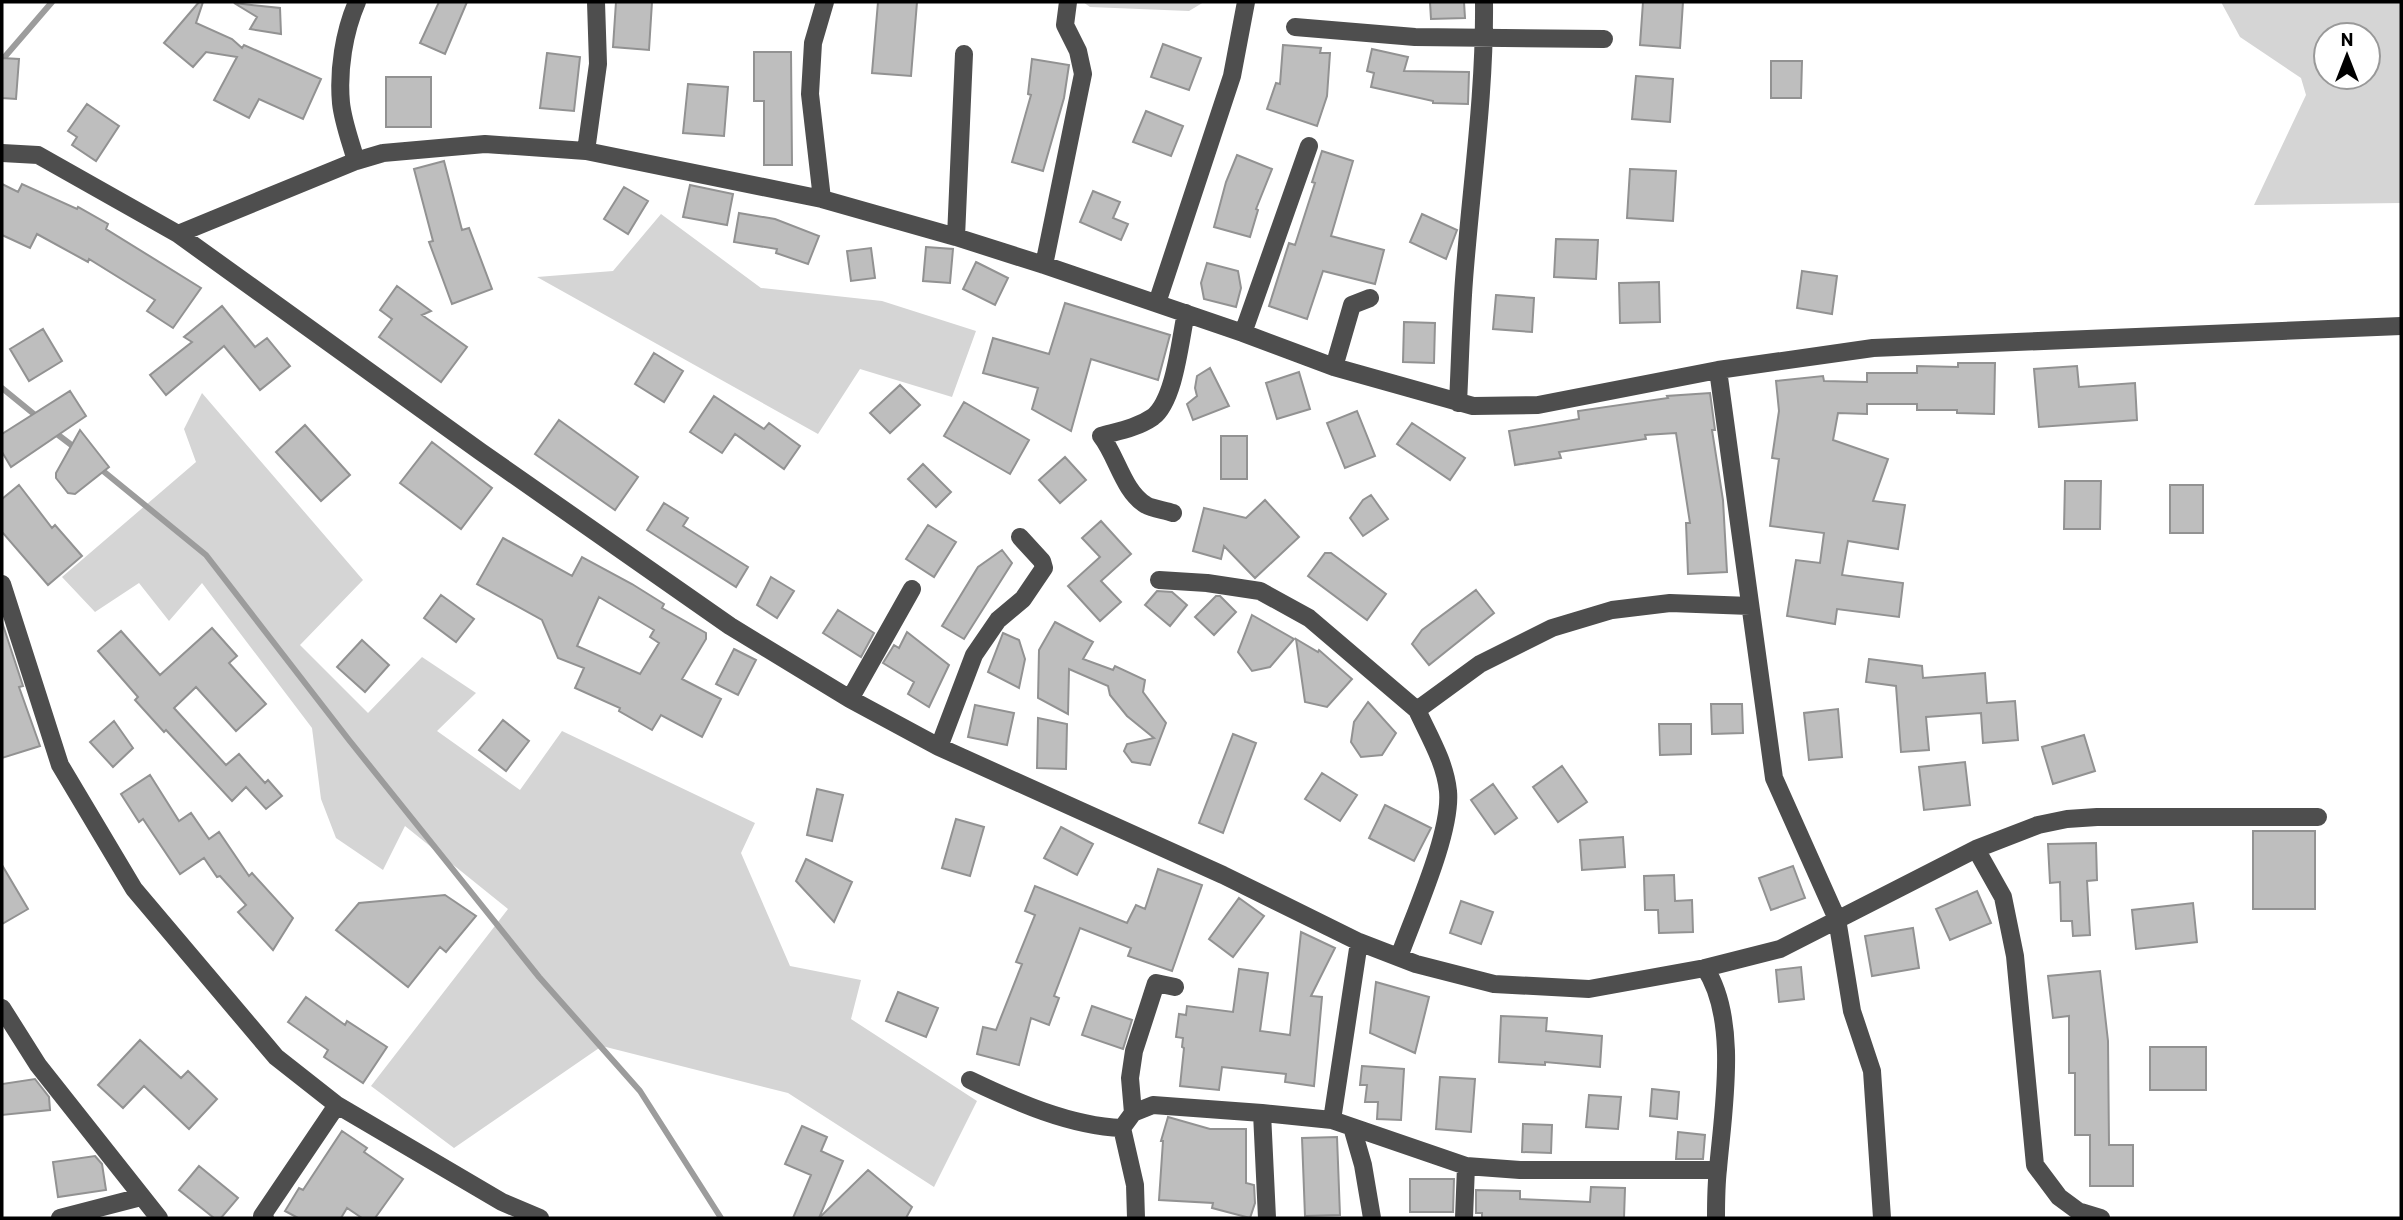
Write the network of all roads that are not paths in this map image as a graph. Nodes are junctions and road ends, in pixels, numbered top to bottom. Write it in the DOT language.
graph roads {
  1 [pos="357,2"];
  2 [pos="596,2"];
  3 [pos="825,2"];
  4 [pos="1068,2"];
  5 [pos="1246,2"];
  6 [pos="1484,2"];
  7 [pos="1295,27"];
  8 [pos="1484,38"];
  9 [pos="1604,39"];
  10 [pos="964,54"];
  11 [pos="1309,146"];
  12 [pos="586,151"];
  13 [pos="2,153"];
  14 [pos="356,161"];
  15 [pos="822,199"];
  16 [pos="178,234"];
  17 [pos="956,237"];
  18 [pos="1044,265"];
  19 [pos="1370,298"];
  20 [pos="1157,303"];
  21 [pos="1186,313"];
  22 [pos="2401,326"];
  23 [pos="1243,333"];
  24 [pos="1334,367"];
  25 [pos="1718,370"];
  26 [pos="1458,403"];
  27 [pos="1172,513"];
  28 [pos="1020,537"];
  29 [pos="1159,580"];
  30 [pos="2,584"];
  31 [pos="912,589"];
  32 [pos="1750,606"];
  33 [pos="850,699"];
  34 [pos="1417,710"];
  35 [pos="939,747"];
  36 [pos="2318,817"];
  37 [pos="1976,849"];
  38 [pos="1837,919"];
  39 [pos="1359,942"];
  40 [pos="1399,957"];
  41 [pos="1705,968"];
  42 [pos="1175,987"];
  43 [pos="2,1008"];
  44 [pos="970,1080"];
  45 [pos="337,1105"];
  46 [pos="1133,1113"];
  47 [pos="1262,1113"];
  48 [pos="1332,1120"];
  49 [pos="1352,1127"];
  50 [pos="1122,1128"];
  51 [pos="1466,1166"];
  52 [pos="1718,1170"];
  53 [pos="141,1197"];
  54 [pos="60,1218"];
  55 [pos="159,1218"];
  56 [pos="265,1218"];
  57 [pos="540,1218"];
  58 [pos="1136,1218"];
  59 [pos="1267,1218"];
  60 [pos="1372,1218"];
  61 [pos="1464,1218"];
  62 [pos="1716,1218"];
  63 [pos="1882,1218"];
  64 [pos="2101,1218"];
  1 -- 14 [label="street"];
  2 -- 12 [label="street"];
  3 -- 15 [label="street"];
  4 -- 18 [label="street"];
  5 -- 20 [label="street"];
  6 -- 8 [label="street"];
  7 -- 8 [label="street"];
  8 -- 9 [label="street"];
  8 -- 26 [label="street"];
  10 -- 17 [label="street"];
  11 -- 23 [label="street"];
  12 -- 14 [label="street"];
  12 -- 15 [label="street"];
  13 -- 16 [label="street"];
  14 -- 16 [label="street"];
  15 -- 17 [label="street"];
  16 -- 33 [label="street"];
  17 -- 18 [label="street"];
  18 -- 20 [label="street"];
  19 -- 24 [label="street"];
  20 -- 21 [label="street"];
  21 -- 23 [label="street"];
  21 -- 27 [label="street"];
  22 -- 25 [label="street"];
  23 -- 24 [label="street"];
  24 -- 26 [label="street"];
  25 -- 26 [label="street"];
  25 -- 32 [label="street"];
  28 -- 35 [label="street"];
  29 -- 34 [label="street"];
  30 -- 45 [label="street"];
  31 -- 33 [label="street"];
  32 -- 34 [label="street"];
  32 -- 38 [label="street"];
  33 -- 35 [label="street"];
  34 -- 40 [label="street"];
  35 -- 39 [label="street"];
  36 -- 37 [label="street"];
  37 -- 38 [label="street"];
  37 -- 64 [label="street"];
  38 -- 41 [label="street"];
  38 -- 63 [label="street"];
  39 -- 40 [label="street"];
  39 -- 48 [label="street"];
  40 -- 41 [label="street"];
  41 -- 52 [label="street"];
  42 -- 46 [label="street"];
  43 -- 53 [label="street"];
  44 -- 50 [label="street"];
  45 -- 56 [label="street"];
  45 -- 57 [label="street"];
  46 -- 47 [label="street"];
  46 -- 50 [label="street"];
  47 -- 48 [label="street"];
  47 -- 59 [label="street"];
  48 -- 49 [label="street"];
  49 -- 51 [label="street"];
  49 -- 60 [label="street"];
  50 -- 58 [label="street"];
  51 -- 52 [label="street"];
  51 -- 61 [label="street"];
  52 -- 62 [label="street"];
  53 -- 54 [label="street"];
  53 -- 55 [label="street"];
}
